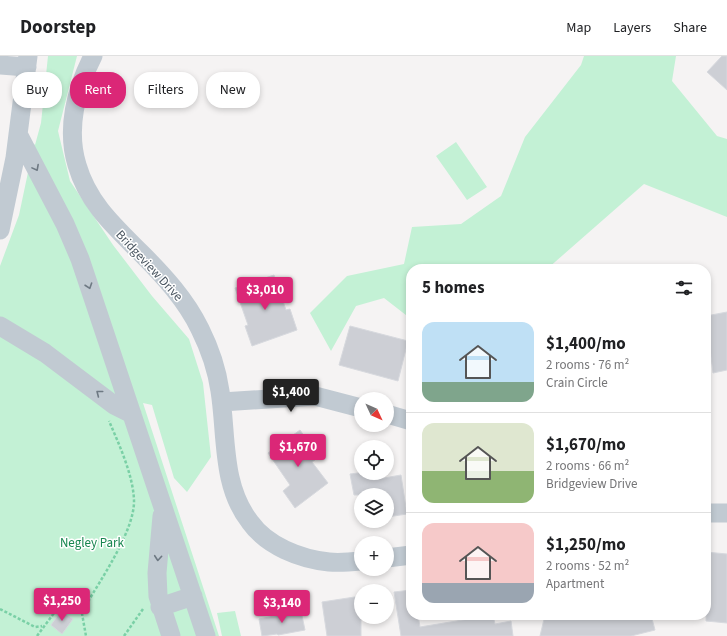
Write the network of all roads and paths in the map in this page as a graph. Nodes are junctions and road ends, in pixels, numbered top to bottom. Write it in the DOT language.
graph roads {
  1 [pos="93,56"];
  2 [pos="28,61"];
  3 [pos="0,65"];
  4 [pos="18,134"];
  5 [pos="0,230"];
  6 [pos="0,326"];
  7 [pos="222,402"];
  8 [pos="354,406"];
  9 [pos="132,414"];
  10 [pos="394,416"];
  11 [pos="107,418"];
  12 [pos="406,420"];
  13 [pos="163,505"];
  14 [pos="711,513"];
  15 [pos="727,513"];
  16 [pos="406,556"];
  17 [pos="394,557"];
  18 [pos="354,561"];
  19 [pos="193,596"];
  20 [pos="160,606"];
  21 [pos="81,608"];
  22 [pos="0,609"];
  23 [pos="44,624"];
  24 [pos="37,636"];
  25 [pos="86,636"];
  26 [pos="124,636"];
  27 [pos="171,636"];
  28 [pos="206,636"];
  1 -- 7 [label="street, Bridgeview Drive"];
  2 -- 3 [label="street"];
  2 -- 4 [label="street"];
  4 -- 5 [label="street"];
  4 -- 9 [label="street, one-way"];
  9 -- 6 [label="street, one-way"];
  7 -- 8 [label="street"];
  7 -- 18 [label="street, Bridgeview Drive"];
  9 -- 13 [label="street"];
  10 -- 12 [label="street"];
  11 -- 21 [label="path"];
  13 -- 19 [label="street"];
  13 -- 20 [label="street, one-way"];
  14 -- 15 [label="street"];
  16 -- 17 [label="street"];
  19 -- 20 [label="street"];
  19 -- 28 [label="street"];
  20 -- 26 [label="path"];
  20 -- 27 [label="street"];
  21 -- 23 [label="path"];
  21 -- 25 [label="path"];
  22 -- 23 [label="path"];
  23 -- 24 [label="path"];
}
